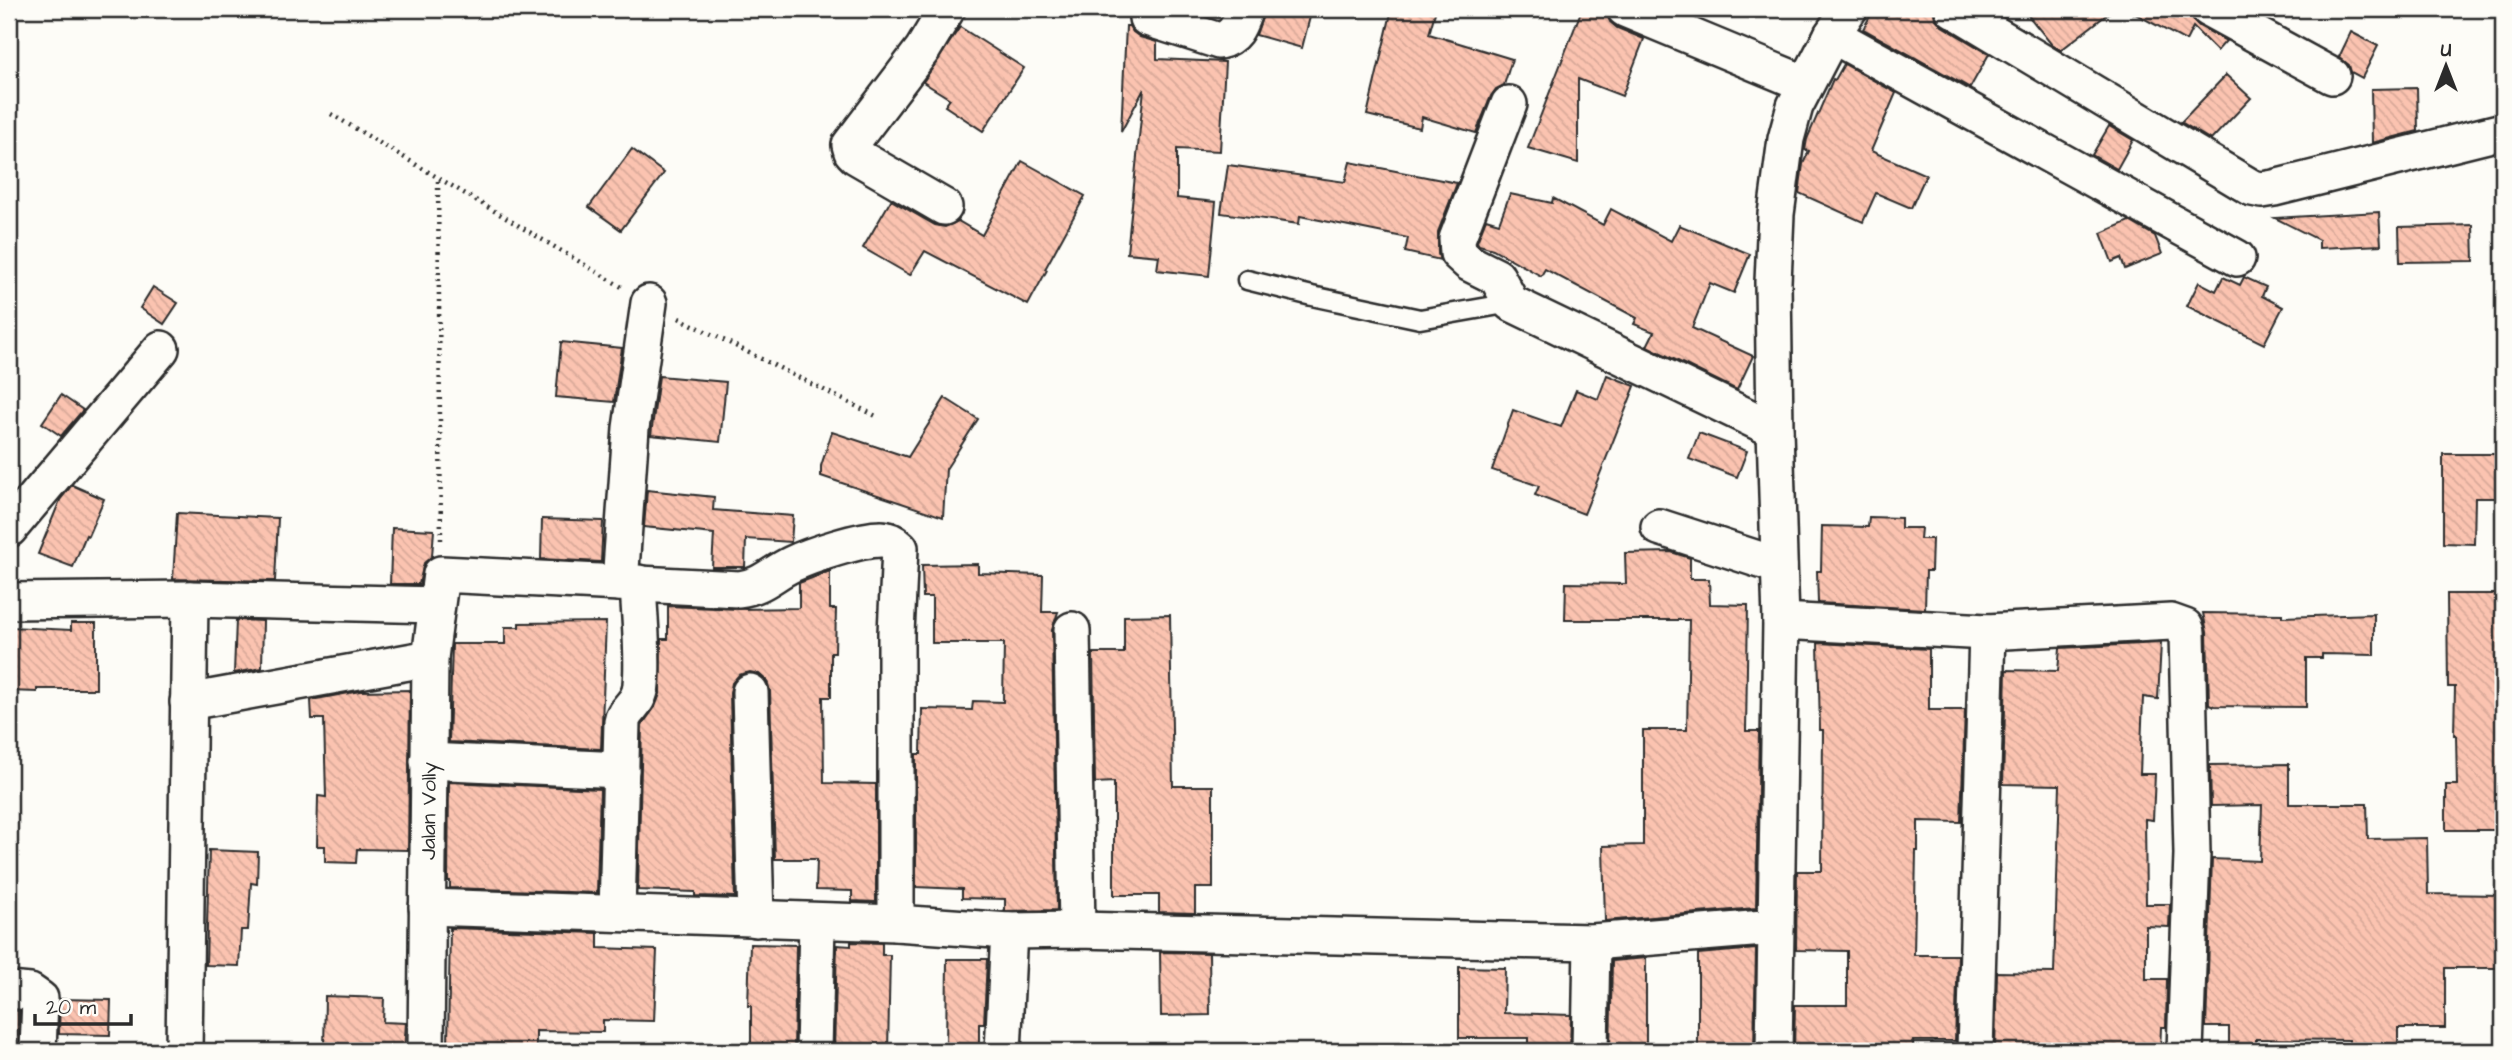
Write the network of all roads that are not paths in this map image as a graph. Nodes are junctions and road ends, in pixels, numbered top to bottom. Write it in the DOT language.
graph roads {
  1 [pos="947,9"];
  2 [pos="1245,9"];
  3 [pos="1625,9"];
  4 [pos="1954,9"];
  5 [pos="2209,9"];
  6 [pos="1147,18"];
  7 [pos="1841,22"];
  8 [pos="2332,76"];
  9 [pos="1806,84"];
  10 [pos="1509,104"];
  11 [pos="2503,131"];
  12 [pos="944,207"];
  13 [pos="2237,258"];
  14 [pos="1247,279"];
  15 [pos="649,303"];
  16 [pos="1511,303"];
  17 [pos="161,349"];
  18 [pos="1774,430"];
  19 [pos="1659,527"];
  20 [pos="9,529"];
  21 [pos="1779,566"];
  22 [pos="629,583"];
  23 [pos="439,589"];
  24 [pos="190,600"];
  25 [pos="9,601"];
  26 [pos="1781,621"];
  27 [pos="1072,630"];
  28 [pos="1987,632"];
  29 [pos="430,658"];
  30 [pos="750,692"];
  31 [pos="188,702"];
  32 [pos="428,761"];
  33 [pos="621,769"];
  34 [pos="427,907"];
  35 [pos="617,913"];
  36 [pos="756,919"];
  37 [pos="817,922"];
  38 [pos="896,923"];
  39 [pos="1776,927"];
  40 [pos="1077,930"];
  41 [pos="1009,931"];
  42 [pos="1592,942"];
  43 [pos="9,990"];
  44 [pos="38,1051"];
  45 [pos="184,1051"];
  46 [pos="426,1051"];
  47 [pos="814,1051"];
  48 [pos="1003,1051"];
  49 [pos="1590,1051"];
  50 [pos="1774,1051"];
  51 [pos="1975,1051"];
  52 [pos="2185,1051"];
  1 -- 12 [label="street"];
  2 -- 6 [label="street"];
  3 -- 9 [label="street"];
  4 -- 11 [label="street"];
  5 -- 8 [label="street"];
  7 -- 9 [label="street"];
  7 -- 13 [label="street"];
  9 -- 18 [label="street"];
  10 -- 16 [label="street"];
  14 -- 16 [label="lane"];
  15 -- 22 [label="street"];
  16 -- 18 [label="street"];
  17 -- 20 [label="street"];
  18 -- 21 [label="street"];
  19 -- 21 [label="street"];
  21 -- 26 [label="street"];
  22 -- 23 [label="street"];
  22 -- 33 [label="street"];
  22 -- 38 [label="street"];
  23 -- 24 [label="street"];
  23 -- 29 [label="street, Jalan Volly"];
  24 -- 25 [label="street"];
  24 -- 31 [label="street"];
  26 -- 28 [label="street"];
  26 -- 39 [label="street"];
  27 -- 40 [label="street"];
  28 -- 51 [label="street"];
  28 -- 52 [label="street"];
  29 -- 31 [label="street"];
  29 -- 32 [label="street, Jalan Volly"];
  30 -- 36 [label="street"];
  31 -- 45 [label="street"];
  32 -- 33 [label="street"];
  32 -- 34 [label="street, Jalan Volly"];
  33 -- 35 [label="street"];
  34 -- 35 [label="street"];
  34 -- 46 [label="street, Jalan Volly"];
  35 -- 36 [label="street"];
  36 -- 37 [label="street"];
  37 -- 38 [label="street"];
  37 -- 47 [label="street"];
  38 -- 41 [label="street"];
  39 -- 42 [label="street"];
  39 -- 50 [label="street"];
  40 -- 41 [label="street"];
  40 -- 42 [label="street"];
  41 -- 48 [label="street"];
  42 -- 49 [label="street"];
  43 -- 44 [label="street"];
}
